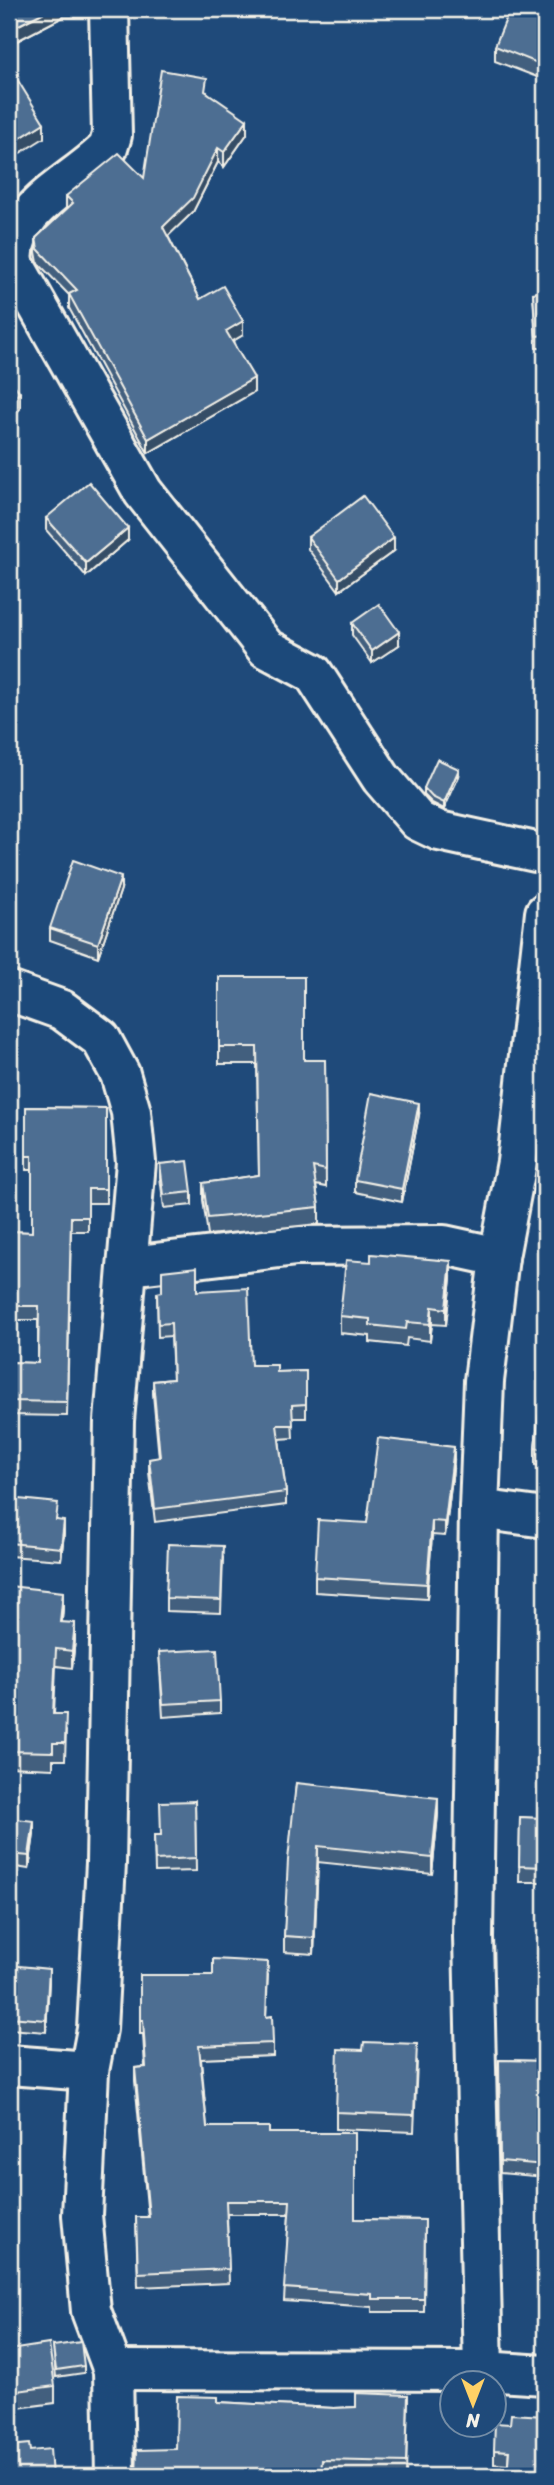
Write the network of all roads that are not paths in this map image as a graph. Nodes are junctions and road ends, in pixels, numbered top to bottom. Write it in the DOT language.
graph roads {
  1 [pos="109,9"];
  2 [pos="545,853"];
  3 [pos="545,914"];
  4 [pos="9,991"];
  5 [pos="499,1257"];
  6 [pos="130,1266"];
  7 [pos="479,1509"];
  8 [pos="545,1518"];
  9 [pos="9,2065"];
  10 [pos="89,2071"];
  11 [pos="113,2370"];
  12 [pos="482,2370"];
  13 [pos="438,2371"];
  14 [pos="508,2373"];
  15 [pos="545,2375"];
  16 [pos="115,2476"];
  1 -- 2 [label="street"];
  3 -- 5 [label="street"];
  4 -- 6 [label="street"];
  5 -- 6 [label="street"];
  5 -- 7 [label="street"];
  6 -- 10 [label="street"];
  7 -- 8 [label="street"];
  7 -- 12 [label="street"];
  9 -- 10 [label="street"];
  10 -- 11 [label="street"];
  11 -- 13 [label="street"];
  11 -- 16 [label="street"];
  14 -- 15 [label="street"];
}
